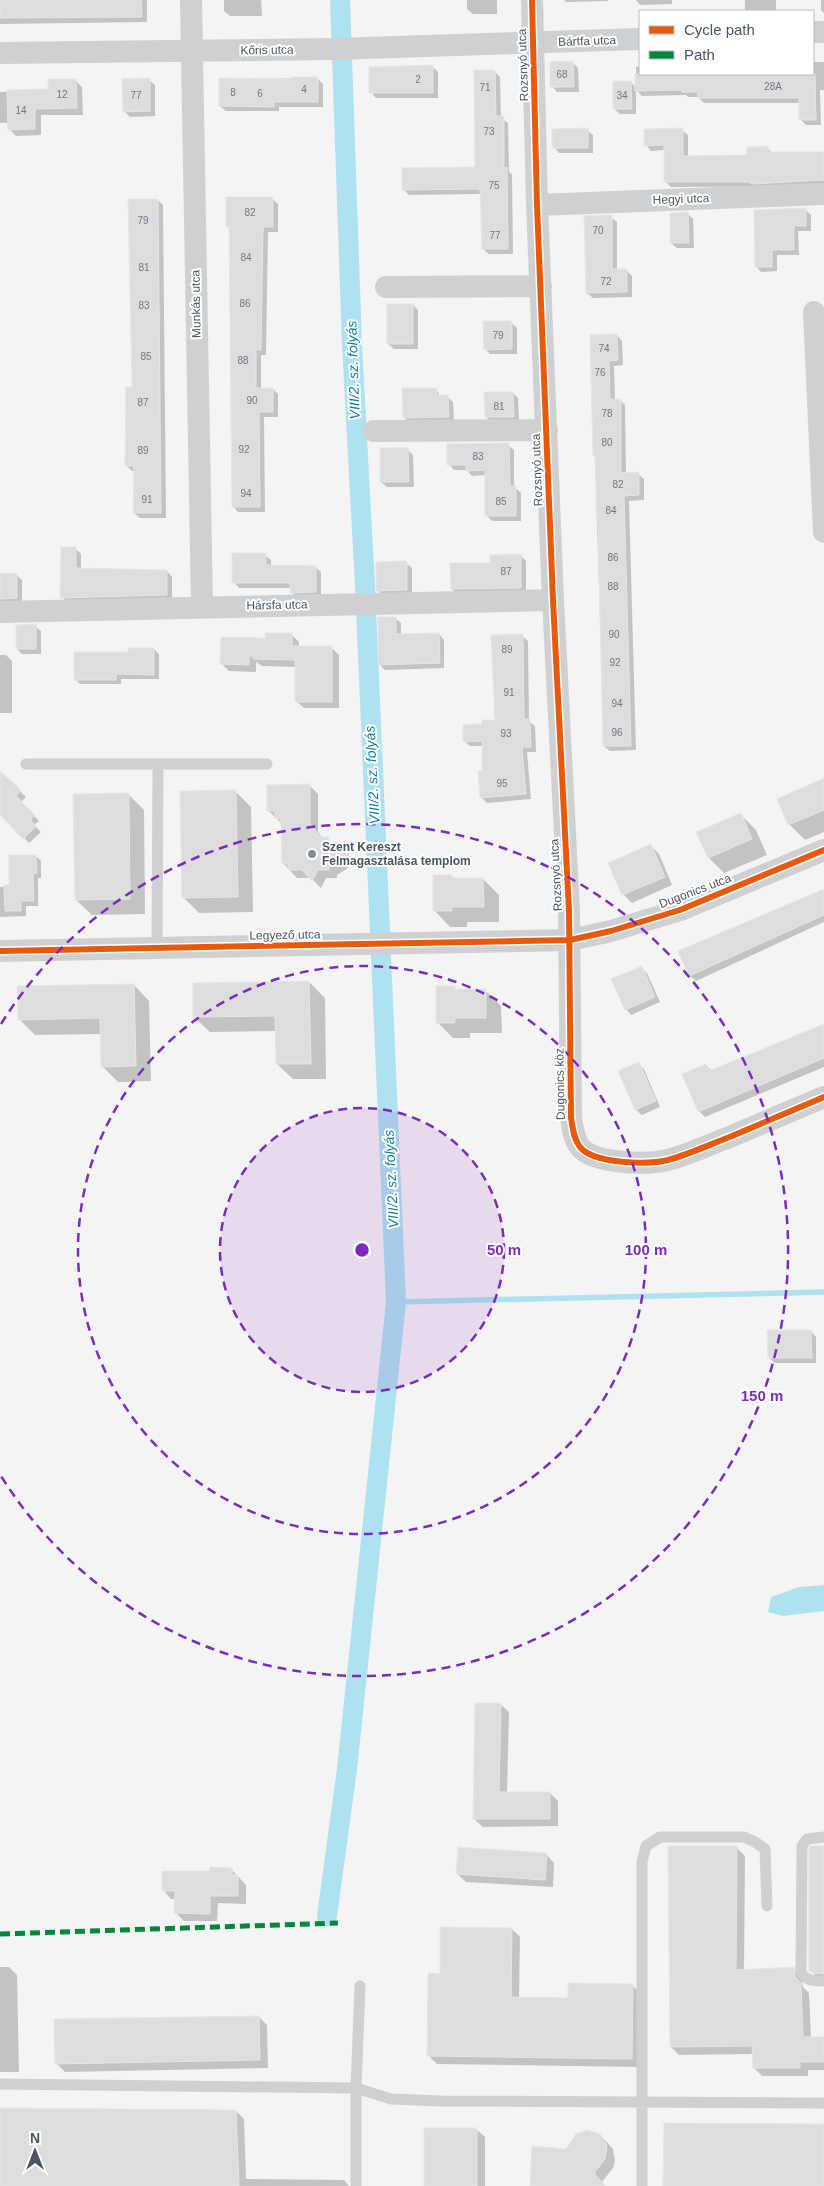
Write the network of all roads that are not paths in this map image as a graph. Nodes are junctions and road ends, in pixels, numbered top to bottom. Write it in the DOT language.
graph roads {
  1 [pos="191,0"];
  2 [pos="532,0"];
  3 [pos="639,39"];
  4 [pos="533,43"];
  5 [pos="192,51"];
  6 [pos="0,53"];
  7 [pos="824,194"];
  8 [pos="538,205"];
  9 [pos="541,286"];
  10 [pos="386,287"];
  11 [pos="814,312"];
  12 [pos="546,430"];
  13 [pos="374,431"];
  14 [pos="824,532"];
  15 [pos="553,600"];
  16 [pos="202,607"];
  17 [pos="0,612"];
  18 [pos="26,764"];
  19 [pos="158,764"];
  20 [pos="267,764"];
  21 [pos="824,850"];
  22 [pos="570,940"];
  23 [pos="157,949"];
  24 [pos="0,952"];
  25 [pos="824,1097"];
  26 [pos="824,1837"];
  27 [pos="767,1906"];
  28 [pos="824,1981"];
  29 [pos="360,1986"];
  30 [pos="0,2084"];
  31 [pos="356,2088"];
  32 [pos="643,2102"];
  33 [pos="824,2103"];
  34 [pos="356,2186"];
  35 [pos="642,2186"];
  1 -- 5 [label="street, Munkás utca"];
  2 -- 4 [label="street, Rozsnyó utca"];
  3 -- 4 [label="street, Bártfa utca"];
  4 -- 5 [label="street, Kőris utca"];
  4 -- 8 [label="street, Rozsnyó utca"];
  5 -- 6 [label="street, Kőris utca"];
  5 -- 16 [label="street, Munkás utca"];
  7 -- 8 [label="street, Hegyi utca"];
  8 -- 9 [label="street, Rozsnyó utca"];
  9 -- 10 [label="street"];
  9 -- 12 [label="street, Rozsnyó utca"];
  11 -- 14 [label="street"];
  12 -- 13 [label="street, Rozsnyó utca"];
  12 -- 15 [label="street, Rozsnyó utca"];
  15 -- 16 [label="street, Hársfa utca"];
  15 -- 22 [label="street, Rozsnyó utca"];
  16 -- 17 [label="street, Hársfa utca"];
  18 -- 19 [label="lane"];
  19 -- 20 [label="lane"];
  19 -- 23 [label="lane"];
  21 -- 22 [label="street, Dugonics utca"];
  22 -- 23 [label="street, Legyező utca"];
  22 -- 25 [label="street, Dugonics köz"];
  23 -- 24 [label="street, Legyező utca"];
  26 -- 28 [label="lane"];
  27 -- 32 [label="lane"];
  29 -- 31 [label="lane"];
  30 -- 31 [label="lane"];
  31 -- 32 [label="lane"];
  31 -- 34 [label="lane"];
  32 -- 33 [label="lane"];
  32 -- 35 [label="lane"];
}
